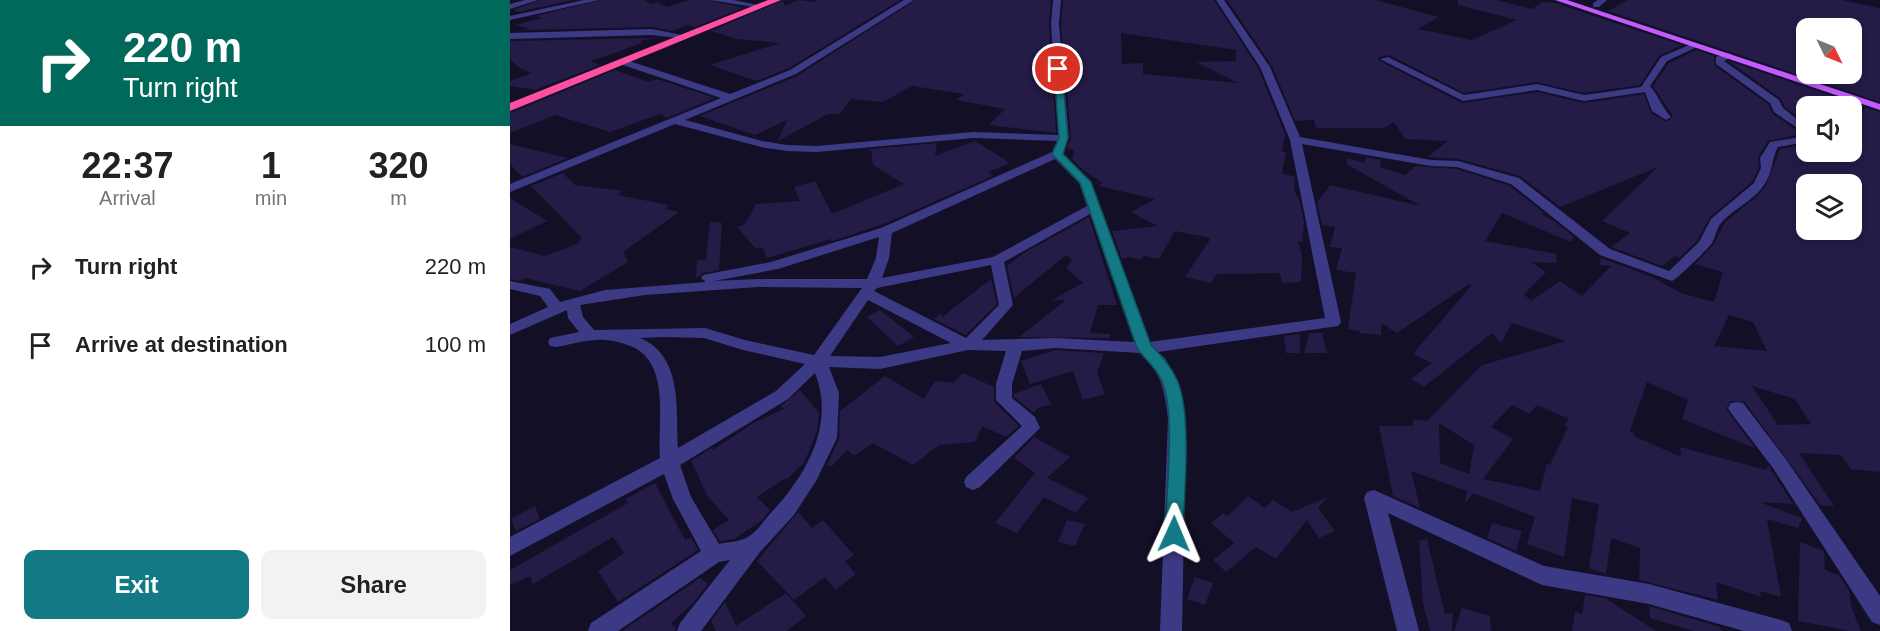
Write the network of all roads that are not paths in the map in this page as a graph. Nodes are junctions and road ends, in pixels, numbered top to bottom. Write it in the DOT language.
graph roads {
  1 [pos="534,0"];
  2 [pos="595,0"];
  3 [pos="714,0"];
  4 [pos="766,0"];
  5 [pos="776,0"];
  6 [pos="909,0"];
  7 [pos="1057,0"];
  8 [pos="1220,0"];
  9 [pos="1559,0"];
  10 [pos="1580,0"];
  11 [pos="1600,2"];
  12 [pos="754,5"];
  13 [pos="510,7"];
  14 [pos="510,18"];
  15 [pos="678,35"];
  16 [pos="510,38"];
  17 [pos="1697,45"];
  18 [pos="1729,56"];
  19 [pos="1385,59"];
  20 [pos="622,62"];
  21 [pos="1645,89"];
  22 [pos="731,99"];
  23 [pos="1880,101"];
  24 [pos="510,102"];
  25 [pos="510,107"];
  26 [pos="1880,107"];
  27 [pos="1666,117"];
  28 [pos="676,121"];
  29 [pos="1796,124"];
  30 [pos="1064,138"];
  31 [pos="1296,140"];
  32 [pos="1796,141"];
  33 [pos="1057,154"];
  34 [pos="510,188"];
  35 [pos="1094,207"];
  36 [pos="886,231"];
  37 [pos="996,260"];
  38 [pos="510,285"];
  39 [pos="869,289"];
  40 [pos="645,290"];
  41 [pos="564,305"];
  42 [pos="510,330"];
  43 [pos="590,335"];
  44 [pos="616,335"];
  45 [pos="556,342"];
  46 [pos="968,345"];
  47 [pos="1015,346"];
  48 [pos="1144,348"];
  49 [pos="818,361"];
  50 [pos="1737,408"];
  51 [pos="670,462"];
  52 [pos="973,482"];
  53 [pos="753,546"];
  54 [pos="510,547"];
  55 [pos="714,554"];
  56 [pos="1880,615"];
  57 [pos="599,631"];
  58 [pos="688,631"];
  59 [pos="1171,631"];
  60 [pos="1408,631"];
  61 [pos="1781,631"];
  1 -- 13 [label="street"];
  2 -- 14 [label="street"];
  3 -- 12 [label="street"];
  4 -- 12 [label="highway"];
  5 -- 20 [label="highway"];
  6 -- 22 [label="street"];
  7 -- 30 [label="street"];
  8 -- 31 [label="street"];
  9 -- 17 [label="main road"];
  10 -- 11 [label="main road"];
  11 -- 23 [label="main road"];
  12 -- 15 [label="highway"];
  15 -- 16 [label="street"];
  15 -- 24 [label="highway"];
  17 -- 18 [label="main road"];
  17 -- 21 [label="street"];
  18 -- 26 [label="main road"];
  18 -- 29 [label="street"];
  19 -- 21 [label="street"];
  20 -- 22 [label="street"];
  20 -- 25 [label="highway"];
  21 -- 27 [label="street"];
  22 -- 28 [label="street"];
  28 -- 30 [label="street"];
  28 -- 34 [label="street"];
  30 -- 33 [label="street"];
  31 -- 32 [label="street"];
  31 -- 48 [label="street"];
  33 -- 35 [label="street"];
  33 -- 36 [label="street"];
  35 -- 37 [label="street"];
  35 -- 48 [label="street"];
  36 -- 39 [label="street"];
  36 -- 40 [label="street"];
  37 -- 39 [label="street"];
  37 -- 46 [label="street"];
  38 -- 41 [label="street"];
  39 -- 40 [label="street"];
  39 -- 46 [label="street"];
  39 -- 49 [label="street"];
  40 -- 41 [label="street"];
  41 -- 42 [label="street"];
  41 -- 43 [label="street"];
  43 -- 44 [label="street"];
  43 -- 45 [label="street"];
  44 -- 49 [label="street"];
  44 -- 51 [label="street"];
  46 -- 47 [label="street"];
  46 -- 49 [label="street"];
  47 -- 48 [label="street"];
  47 -- 52 [label="street"];
  48 -- 59 [label="street"];
  49 -- 51 [label="street"];
  49 -- 53 [label="street"];
  50 -- 56 [label="street"];
  51 -- 54 [label="street"];
  51 -- 55 [label="street"];
  53 -- 55 [label="street"];
  53 -- 58 [label="street"];
  55 -- 57 [label="street"];
  60 -- 61 [label="street"];
}
